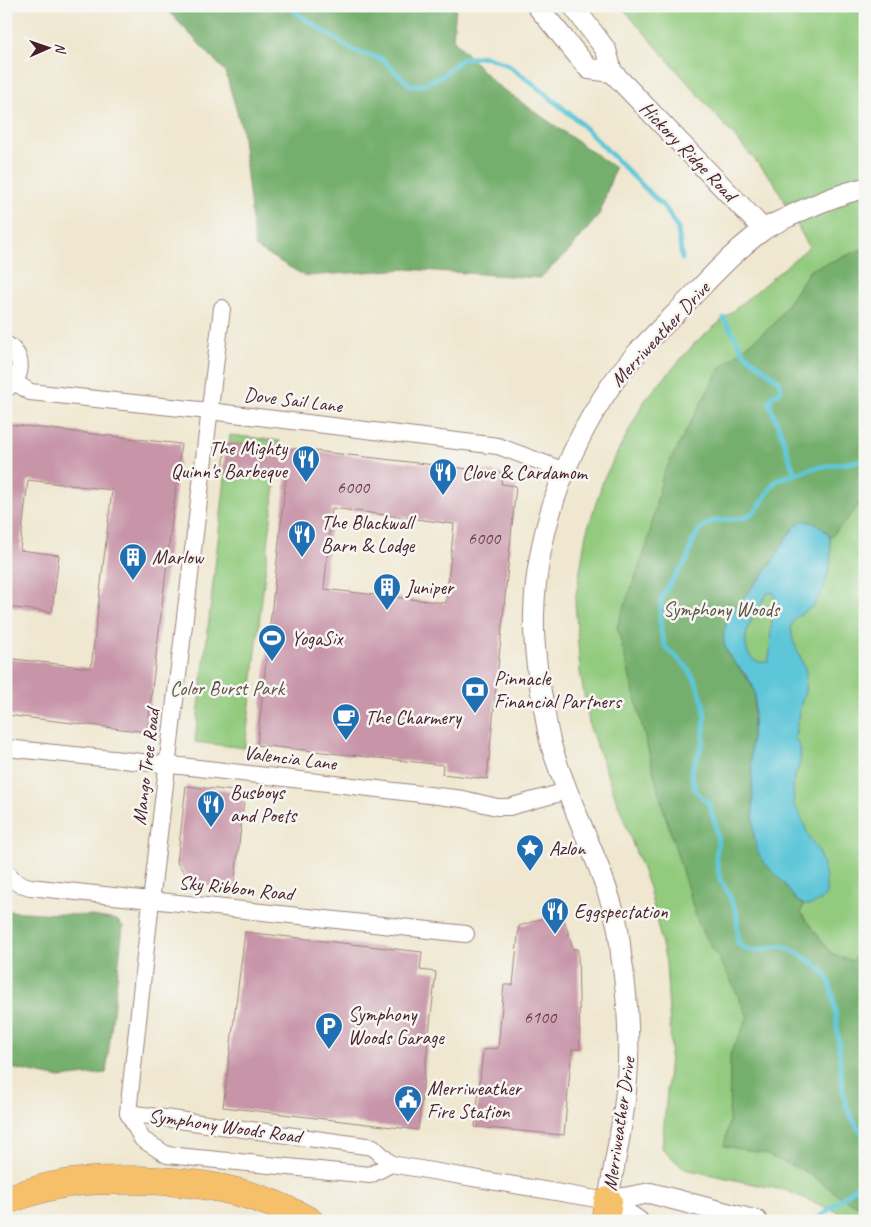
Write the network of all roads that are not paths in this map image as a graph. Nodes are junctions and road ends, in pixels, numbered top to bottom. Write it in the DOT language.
graph roads {
  1 [pos="537,6"];
  2 [pos="573,6"];
  3 [pos="612,72"];
  4 [pos="865,188"];
  5 [pos="763,230"];
  6 [pos="222,308"];
  7 [pos="6,344"];
  8 [pos="11,386"];
  9 [pos="209,411"];
  10 [pos="565,471"];
  11 [pos="6,748"];
  12 [pos="169,765"];
  13 [pos="567,791"];
  14 [pos="6,872"];
  15 [pos="152,901"];
  16 [pos="466,934"];
  17 [pos="128,1113"];
  18 [pos="390,1164"];
  19 [pos="6,1200"];
  20 [pos="607,1211"];
  21 [pos="309,1221"];
  22 [pos="638,1221"];
  23 [pos="757,1221"];
  1 -- 3 [label="street"];
  2 -- 3 [label="street, Hickory Ridge Road"];
  3 -- 5 [label="street, Hickory Ridge Road"];
  4 -- 5 [label="street, Merriweather Drive"];
  5 -- 10 [label="street, Merriweather Drive"];
  6 -- 9 [label="street, Mango Tree Road"];
  7 -- 8 [label="street, Dove Sail Lane"];
  8 -- 9 [label="street, Dove Sail Lane"];
  9 -- 10 [label="street, Dove Sail Lane"];
  9 -- 12 [label="street, Mango Tree Road"];
  10 -- 13 [label="street, Merriweather Drive"];
  11 -- 12 [label="street, Valencia Lane"];
  12 -- 13 [label="street, Valencia Lane"];
  12 -- 15 [label="street, Mango Tree Road"];
  13 -- 20 [label="street, Merriweather Drive"];
  14 -- 15 [label="street, Sky Ribbon Road"];
  15 -- 16 [label="street, Sky Ribbon Road"];
  15 -- 17 [label="street, Mango Tree Road"];
  17 -- 18 [label="street, Symphony Woods Road"];
  17 -- 18 [label="street, Symphony Woods Road"];
  18 -- 20 [label="street"];
  19 -- 21 [label="highway"];
  20 -- 22 [label="street"];
  20 -- 23 [label="street"];
}
